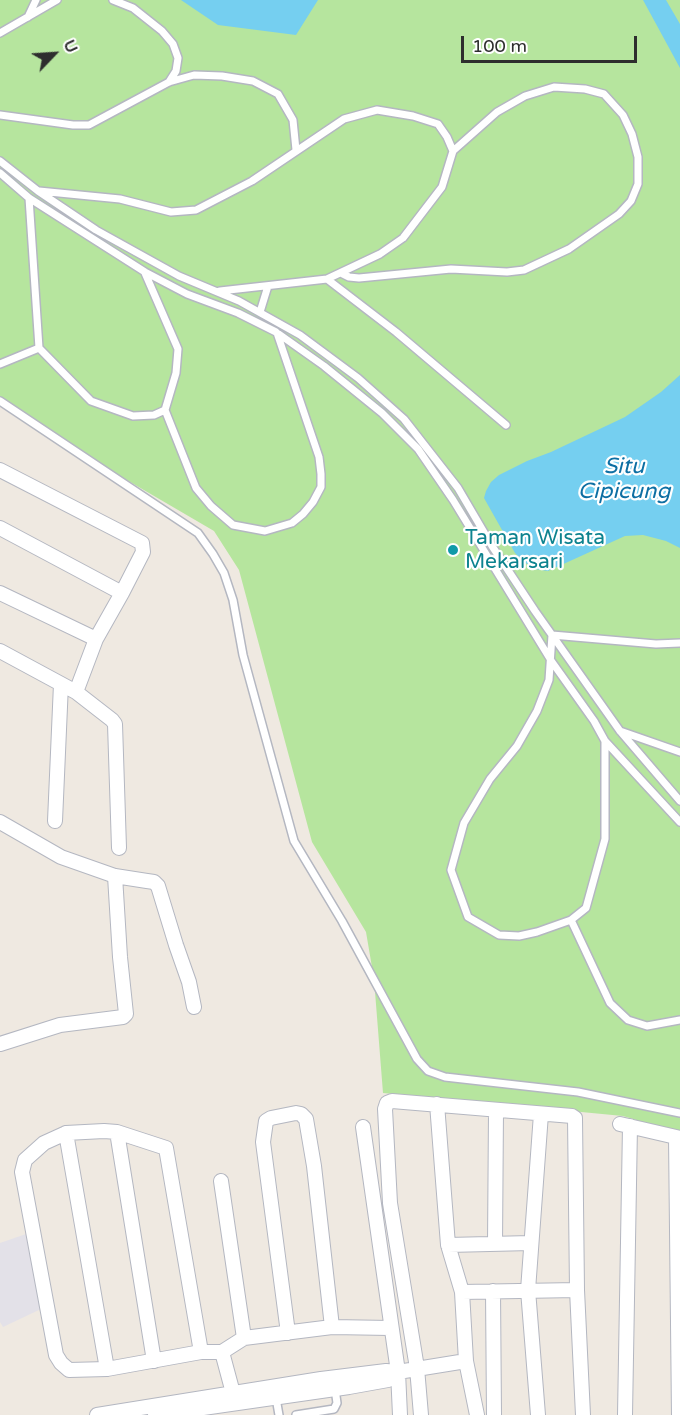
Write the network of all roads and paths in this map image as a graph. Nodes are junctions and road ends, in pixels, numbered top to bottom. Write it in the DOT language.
graph roads {
  1 [pos="36,0"];
  2 [pos="57,0"];
  3 [pos="113,0"];
  4 [pos="28,17"];
  5 [pos="0,33"];
  6 [pos="169,82"];
  7 [pos="0,114"];
  8 [pos="296,150"];
  9 [pos="453,151"];
  10 [pos="0,161"];
  11 [pos="0,173"];
  12 [pos="38,191"];
  13 [pos="29,198"];
  14 [pos="145,272"];
  15 [pos="341,273"];
  16 [pos="327,279"];
  17 [pos="268,286"];
  18 [pos="217,291"];
  19 [pos="260,312"];
  20 [pos="276,332"];
  21 [pos="39,348"];
  22 [pos="0,364"];
  23 [pos="0,401"];
  24 [pos="165,410"];
  25 [pos="507,425"];
  26 [pos="0,470"];
  27 [pos="0,528"];
  28 [pos="0,593"];
  29 [pos="122,593"];
  30 [pos="552,635"];
  31 [pos="96,639"];
  32 [pos="680,643"];
  33 [pos="0,651"];
  34 [pos="552,662"];
  35 [pos="61,684"];
  36 [pos="76,692"];
  37 [pos="620,731"];
  38 [pos="605,741"];
  39 [pos="680,752"];
  40 [pos="680,801"];
  41 [pos="55,821"];
  42 [pos="0,822"];
  43 [pos="680,822"];
  44 [pos="119,848"];
  45 [pos="115,876"];
  46 [pos="571,920"];
  47 [pos="194,1007"];
  48 [pos="680,1020"];
  49 [pos="0,1044"];
  50 [pos="437,1104"];
  51 [pos="496,1111"];
  52 [pos="680,1113"];
  53 [pos="541,1114"];
  54 [pos="363,1127"];
  55 [pos="117,1132"];
  56 [pos="66,1133"];
  57 [pos="678,1138"];
  58 [pos="221,1181"];
  59 [pos="531,1243"];
  60 [pos="495,1244"];
  61 [pos="448,1245"];
  62 [pos="528,1290"];
  63 [pos="577,1290"];
  64 [pos="493,1291"];
  65 [pos="462,1293"];
  66 [pos="332,1327"];
  67 [pos="390,1328"];
  68 [pos="288,1333"];
  69 [pos="244,1338"];
  70 [pos="201,1352"];
  71 [pos="222,1352"];
  72 [pos="154,1361"];
  73 [pos="466,1361"];
  74 [pos="107,1369"];
  75 [pos="408,1370"];
  76 [pos="335,1389"];
  77 [pos="276,1398"];
  78 [pos="224,1402"];
  79 [pos="115,1414"];
  80 [pos="97,1415"];
  81 [pos="155,1415"];
  82 [pos="279,1415"];
  83 [pos="296,1415"];
  84 [pos="400,1415"];
  85 [pos="421,1415"];
  86 [pos="477,1415"];
  87 [pos="494,1415"];
  88 [pos="538,1415"];
  89 [pos="584,1415"];
  90 [pos="625,1415"];
  91 [pos="679,1415"];
  1 -- 4 [label="lane"];
  2 -- 4 [label="lane"];
  3 -- 6 [label="lane"];
  4 -- 5 [label="lane"];
  6 -- 7 [label="lane"];
  6 -- 8 [label="lane"];
  8 -- 9 [label="lane"];
  8 -- 12 [label="lane"];
  9 -- 15 [label="lane"];
  9 -- 15 [label="lane"];
  10 -- 12 [label="lane"];
  11 -- 13 [label="lane"];
  12 -- 18 [label="lane"];
  13 -- 14 [label="lane"];
  13 -- 21 [label="lane"];
  14 -- 20 [label="lane"];
  14 -- 24 [label="lane"];
  15 -- 16 [label="lane"];
  16 -- 17 [label="lane"];
  16 -- 25 [label="lane"];
  17 -- 18 [label="lane"];
  17 -- 19 [label="lane"];
  18 -- 19 [label="lane"];
  19 -- 30 [label="lane"];
  20 -- 24 [label="lane"];
  20 -- 34 [label="lane"];
  21 -- 22 [label="lane"];
  21 -- 24 [label="lane"];
  23 -- 52 [label="lane"];
  26 -- 29 [label="street"];
  27 -- 29 [label="street"];
  28 -- 31 [label="street"];
  29 -- 31 [label="street"];
  30 -- 32 [label="lane"];
  30 -- 34 [label="lane"];
  30 -- 37 [label="lane"];
  31 -- 36 [label="street"];
  33 -- 35 [label="street"];
  34 -- 38 [label="lane"];
  34 -- 46 [label="lane"];
  35 -- 36 [label="street"];
  35 -- 41 [label="street"];
  36 -- 44 [label="street"];
  37 -- 39 [label="lane"];
  37 -- 40 [label="lane"];
  38 -- 43 [label="lane"];
  38 -- 46 [label="lane"];
  42 -- 45 [label="street"];
  45 -- 47 [label="street"];
  45 -- 49 [label="street"];
  46 -- 48 [label="lane"];
  50 -- 51 [label="street"];
  50 -- 61 [label="street"];
  50 -- 75 [label="street"];
  51 -- 53 [label="street"];
  51 -- 60 [label="street"];
  53 -- 59 [label="street"];
  53 -- 63 [label="street"];
  54 -- 67 [label="street"];
  55 -- 56 [label="street"];
  55 -- 70 [label="street"];
  55 -- 72 [label="street"];
  56 -- 74 [label="street"];
  56 -- 74 [label="street"];
  57 -- 90 [label="street"];
  57 -- 91 [label="street"];
  58 -- 69 [label="street"];
  59 -- 60 [label="street"];
  59 -- 62 [label="street"];
  60 -- 61 [label="street"];
  61 -- 65 [label="street"];
  62 -- 63 [label="street"];
  62 -- 64 [label="street"];
  62 -- 88 [label="street"];
  63 -- 89 [label="street"];
  64 -- 65 [label="street"];
  64 -- 87 [label="street"];
  65 -- 73 [label="street"];
  66 -- 67 [label="street"];
  66 -- 68 [label="street"];
  66 -- 68 [label="street"];
  67 -- 75 [label="street"];
  68 -- 69 [label="street"];
  69 -- 71 [label="street"];
  70 -- 71 [label="street"];
  70 -- 72 [label="street"];
  71 -- 78 [label="street"];
  72 -- 74 [label="street"];
  73 -- 75 [label="street"];
  73 -- 86 [label="street"];
  75 -- 76 [label="street"];
  75 -- 78 [label="street"];
  75 -- 84 [label="street"];
  75 -- 85 [label="street"];
  76 -- 77 [label="street"];
  76 -- 83 [label="lane"];
  77 -- 78 [label="street"];
  77 -- 82 [label="lane"];
  78 -- 79 [label="street"];
  78 -- 81 [label="street"];
  79 -- 80 [label="street"];
}
